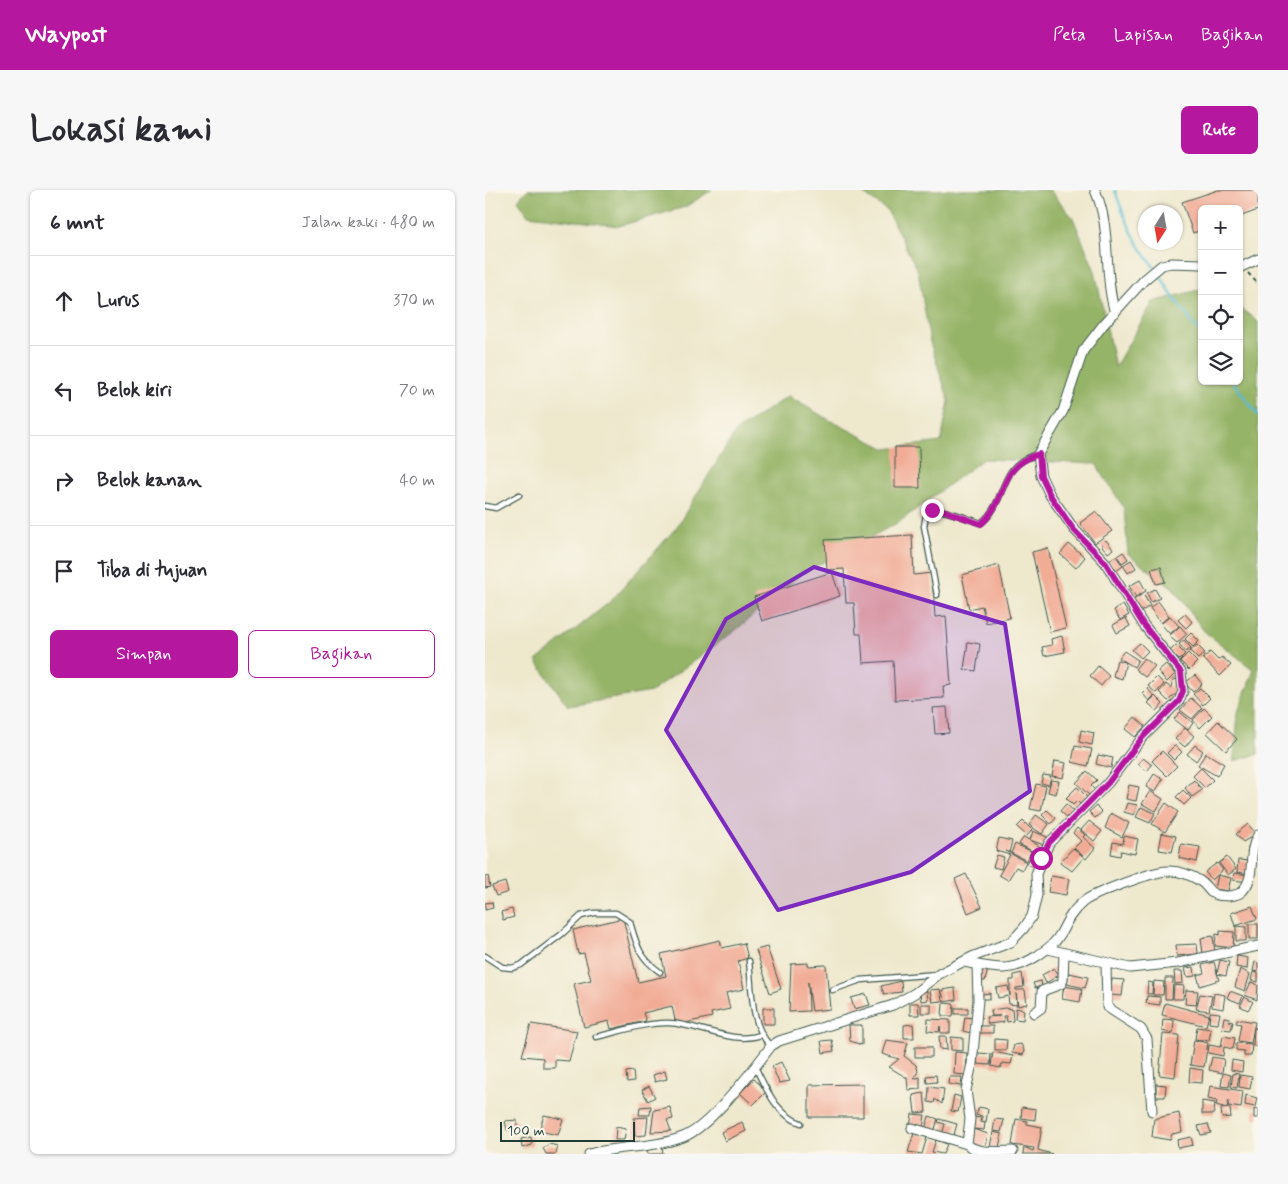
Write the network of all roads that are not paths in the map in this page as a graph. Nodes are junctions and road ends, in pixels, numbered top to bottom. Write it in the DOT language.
graph roads {
  1 [pos="1095,190"];
  2 [pos="1258,259"];
  3 [pos="1198,264"];
  4 [pos="1243,268"];
  5 [pos="1115,313"];
  6 [pos="1039,454"];
  7 [pos="519,495"];
  8 [pos="485,506"];
  9 [pos="937,595"];
  10 [pos="1258,835"];
  11 [pos="1258,946"];
  12 [pos="1049,950"];
  13 [pos="1064,953"];
  14 [pos="485,956"];
  15 [pos="749,961"];
  16 [pos="964,962"];
  17 [pos="1106,964"];
  18 [pos="977,965"];
  19 [pos="660,972"];
  20 [pos="939,974"];
  21 [pos="832,990"];
  22 [pos="1034,1014"];
  23 [pos="761,1035"];
  24 [pos="596,1038"];
  25 [pos="771,1046"];
  26 [pos="755,1067"];
  27 [pos="1151,1111"];
  28 [pos="801,1123"];
  29 [pos="912,1128"];
  30 [pos="967,1144"];
  31 [pos="1013,1151"];
  32 [pos="589,1154"];
  1 -- 5 [label="street"];
  2 -- 4 [label="street"];
  3 -- 5 [label="street"];
  5 -- 6 [label="street"];
  6 -- 9 [label="lane"];
  6 -- 16 [label="street"];
  7 -- 8 [label="lane"];
  10 -- 12 [label="street"];
  11 -- 17 [label="street"];
  12 -- 13 [label="street"];
  12 -- 18 [label="street"];
  13 -- 17 [label="street"];
  13 -- 22 [label="street"];
  14 -- 19 [label="lane"];
  15 -- 23 [label="lane"];
  16 -- 18 [label="street"];
  16 -- 20 [label="street"];
  17 -- 27 [label="street"];
  18 -- 30 [label="street"];
  20 -- 21 [label="lane"];
  20 -- 25 [label="street"];
  23 -- 24 [label="lane"];
  23 -- 25 [label="lane"];
  25 -- 26 [label="street"];
  26 -- 28 [label="lane"];
  26 -- 32 [label="street"];
  29 -- 30 [label="street"];
  30 -- 31 [label="street"];
}
